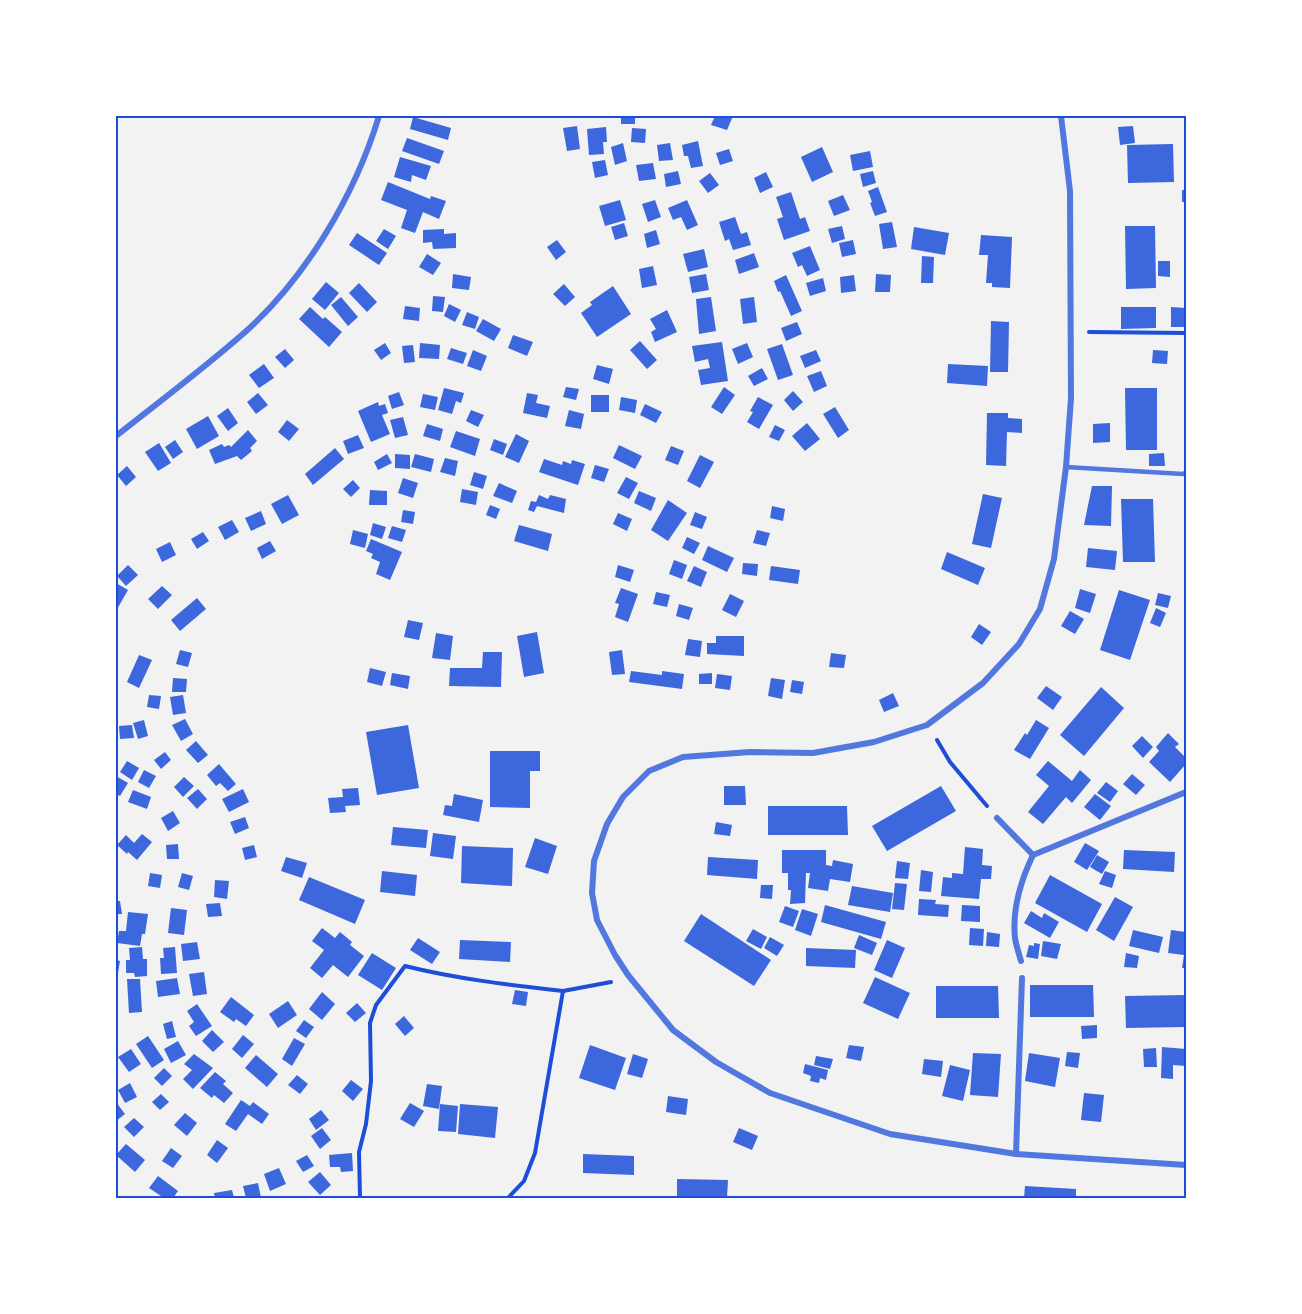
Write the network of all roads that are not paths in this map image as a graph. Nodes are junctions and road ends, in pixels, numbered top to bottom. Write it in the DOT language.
graph roads {
  1 [pos="379,116"];
  2 [pos="1061,116"];
  3 [pos="116,436"];
  4 [pos="1066,467"];
  5 [pos="1186,472"];
  6 [pos="1186,792"];
  7 [pos="997,818"];
  8 [pos="1033,855"];
  9 [pos="1021,961"];
  10 [pos="1022,978"];
  11 [pos="1016,1154"];
  12 [pos="1186,1165"];
  1 -- 3 [label="street"];
  2 -- 4 [label="street"];
  4 -- 5 [label="lane"];
  4 -- 11 [label="street"];
  6 -- 8 [label="street"];
  7 -- 8 [label="street"];
  8 -- 9 [label="street"];
  10 -- 11 [label="street"];
  11 -- 12 [label="street"];
}
